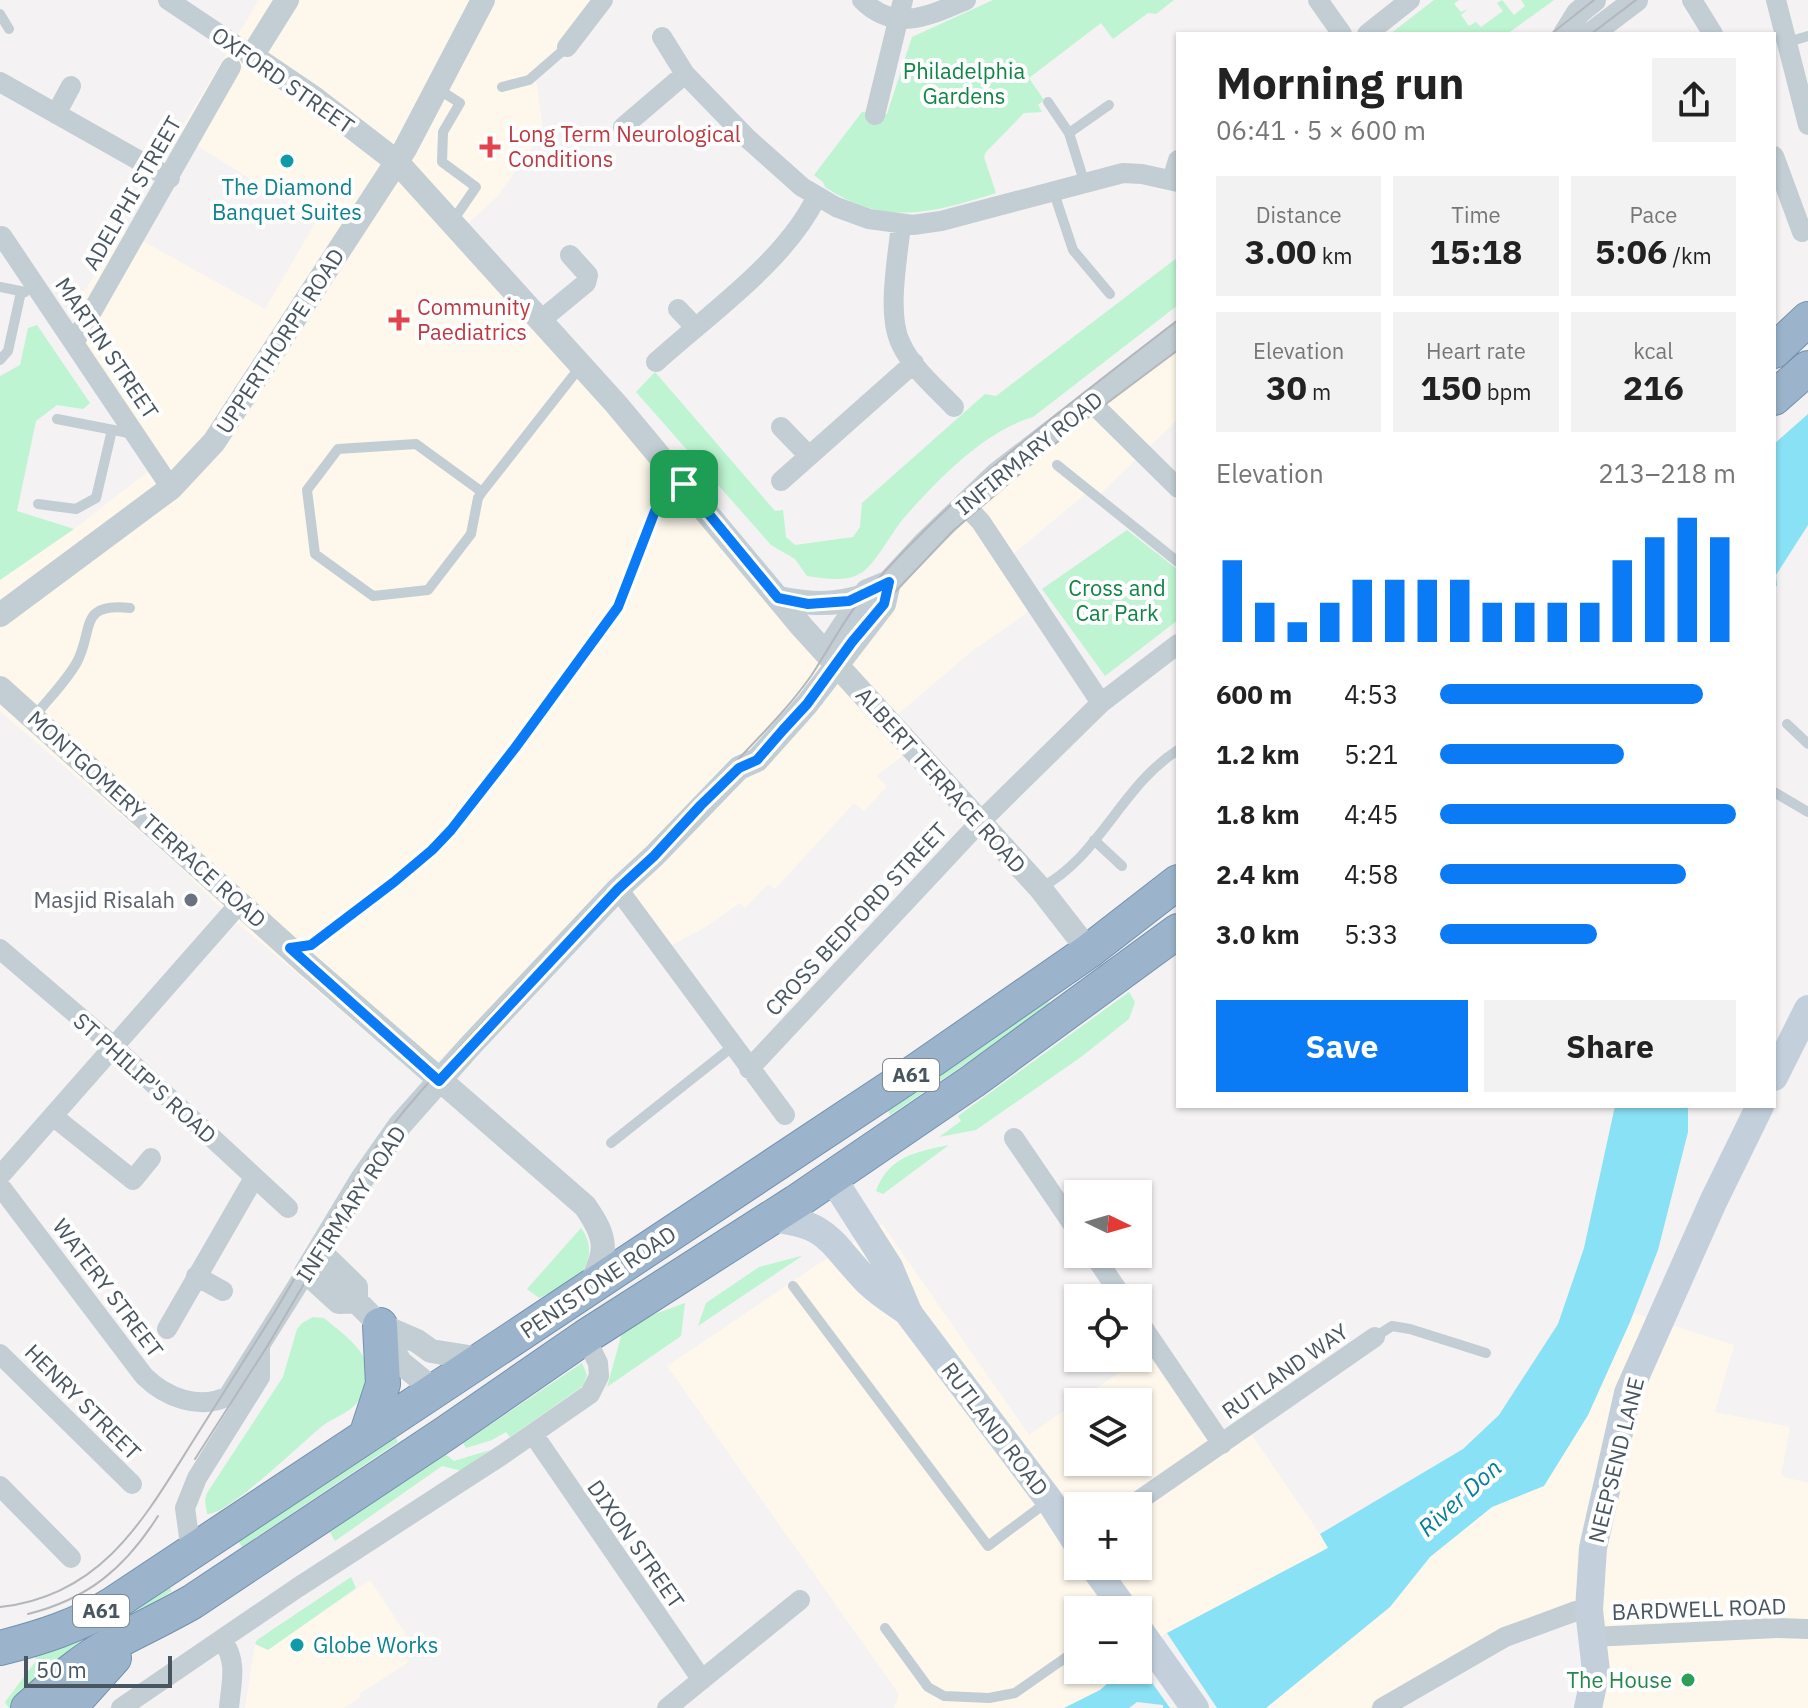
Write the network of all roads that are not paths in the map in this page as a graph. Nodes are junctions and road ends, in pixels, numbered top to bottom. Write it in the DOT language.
graph roads {
  1 [pos="168,0"];
  2 [pos="287,0"];
  3 [pos="483,0"];
  4 [pos="603,0"];
  5 [pos="862,0"];
  6 [pos="966,0"];
  7 [pos="1318,0"];
  8 [pos="1410,0"];
  9 [pos="1594,0"];
  10 [pos="1636,0"];
  11 [pos="1692,0"];
  12 [pos="1776,0"];
  13 [pos="901,9"];
  14 [pos="0,14"];
  15 [pos="9,29"];
  16 [pos="1706,31"];
  17 [pos="1341,32"];
  18 [pos="1370,32"];
  19 [pos="1566,32"];
  20 [pos="1594,32"];
  21 [pos="662,37"];
  22 [pos="1798,39"];
  23 [pos="567,47"];
  24 [pos="242,62"];
  25 [pos="685,74"];
  26 [pos="0,82"];
  27 [pos="71,86"];
  28 [pos="502,87"];
  29 [pos="437,88"];
  30 [pos="1048,102"];
  31 [pos="1109,105"];
  32 [pos="56,114"];
  33 [pos="875,115"];
  34 [pos="1808,125"];
  35 [pos="623,127"];
  36 [pos="1069,133"];
  37 [pos="1776,161"];
  38 [pos="397,162"];
  39 [pos="170,178"];
  40 [pos="1084,181"];
  41 [pos="1175,181"];
  42 [pos="1053,190"];
  43 [pos="817,196"];
  44 [pos="452,222"];
  45 [pos="901,224"];
  46 [pos="1802,232"];
  47 [pos="2,236"];
  48 [pos="570,255"];
  49 [pos="0,287"];
  50 [pos="21,292"];
  51 [pos="1110,294"];
  52 [pos="42,295"];
  53 [pos="678,309"];
  54 [pos="1808,319"];
  55 [pos="541,320"];
  56 [pos="695,327"];
  57 [pos="1176,336"];
  58 [pos="74,343"];
  59 [pos="1776,349"];
  60 [pos="0,360"];
  61 [pos="656,362"];
  62 [pos="914,363"];
  63 [pos="582,365"];
  64 [pos="1808,368"];
  65 [pos="1776,396"];
  66 [pos="1091,402"];
  67 [pos="954,407"];
  68 [pos="57,419"];
  69 [pos="781,427"];
  70 [pos="112,430"];
  71 [pos="136,434"];
  72 [pos="809,456"];
  73 [pos="1057,465"];
  74 [pos="781,481"];
  75 [pos="684,484"];
  76 [pos="1176,486"];
  77 [pos="171,488"];
  78 [pos="482,492"];
  79 [pos="38,504"];
  80 [pos="965,505"];
  81 [pos="1176,560"];
  82 [pos="889,582"];
  83 [pos="864,596"];
  84 [pos="778,598"];
  85 [pos="130,608"];
  86 [pos="0,615"];
  87 [pos="1176,646"];
  88 [pos="831,659"];
  89 [pos="0,688"];
  90 [pos="1101,703"];
  91 [pos="34,717"];
  92 [pos="1787,724"];
  93 [pos="1808,744"];
  94 [pos="1176,751"];
  95 [pos="1776,793"];
  96 [pos="1808,812"];
  97 [pos="980,822"];
  98 [pos="1094,840"];
  99 [pos="1122,866"];
  100 [pos="1176,884"];
  101 [pos="1040,888"];
  102 [pos="618,889"];
  103 [pos="240,903"];
  104 [pos="1176,932"];
  105 [pos="290,948"];
  106 [pos="0,949"];
  107 [pos="1089,951"];
  108 [pos="1091,996"];
  109 [pos="1808,1009"];
  110 [pos="732,1047"];
  111 [pos="114,1048"];
  112 [pos="749,1069"];
  113 [pos="1776,1073"];
  114 [pos="439,1081"];
  115 [pos="1759,1108"];
  116 [pos="785,1115"];
  117 [pos="54,1117"];
  118 [pos="1014,1138"];
  119 [pos="611,1143"];
  120 [pos="151,1158"];
  121 [pos="0,1176"];
  122 [pos="831,1176"];
  123 [pos="254,1178"];
  124 [pos="0,1186"];
  125 [pos="730,1195"];
  126 [pos="288,1208"];
  127 [pos="1064,1211"];
  128 [pos="770,1218"];
  129 [pos="319,1251"];
  130 [pos="306,1272"];
  131 [pos="196,1276"];
  132 [pos="793,1286"];
  133 [pos="588,1289"];
  134 [pos="223,1291"];
  135 [pos="368,1313"];
  136 [pos="909,1314"];
  137 [pos="167,1329"];
  138 [pos="585,1337"];
  139 [pos="1375,1337"];
  140 [pos="1152,1341"];
  141 [pos="260,1348"];
  142 [pos="1486,1353"];
  143 [pos="0,1354"];
  144 [pos="481,1359"];
  145 [pos="526,1378"];
  146 [pos="434,1390"];
  147 [pos="533,1434"];
  148 [pos="366,1436"];
  149 [pos="1222,1444"];
  150 [pos="132,1484"];
  151 [pos="0,1486"];
  152 [pos="1152,1492"];
  153 [pos="1049,1500"];
  154 [pos="1064,1523"];
  155 [pos="191,1551"];
  156 [pos="71,1558"];
  157 [pos="800,1600"];
  158 [pos="192,1602"];
  159 [pos="154,1624"];
  160 [pos="1590,1624"];
  161 [pos="885,1628"];
  162 [pos="1808,1629"];
  163 [pos="223,1641"];
  164 [pos="0,1648"];
  165 [pos="1152,1648"];
  166 [pos="1064,1660"];
  167 [pos="702,1680"];
  168 [pos="28,1708"];
  169 [pos="69,1708"];
  170 [pos="121,1708"];
  171 [pos="229,1708"];
  172 [pos="667,1708"];
  173 [pos="1195,1708"];
  174 [pos="1382,1708"];
  175 [pos="1588,1708"];
  1 -- 24 [label="street, OXFORD STREET"];
  2 -- 24 [label="street"];
  3 -- 29 [label="street, UPPERTHORPE ROAD"];
  4 -- 23 [label="street"];
  5 -- 13 [label="street"];
  6 -- 13 [label="street"];
  7 -- 17 [label="street"];
  8 -- 18 [label="street"];
  9 -- 19 [label="street"];
  10 -- 20 [label="street"];
  11 -- 16 [label="street"];
  12 -- 22 [label="street"];
  13 -- 33 [label="street"];
  14 -- 15 [label="lane"];
  21 -- 25 [label="street"];
  22 -- 34 [label="street"];
  23 -- 28 [label="lane"];
  24 -- 38 [label="street, OXFORD STREET"];
  24 -- 39 [label="street, ADELPHI STREET"];
  25 -- 35 [label="street"];
  25 -- 43 [label="street"];
  26 -- 32 [label="street"];
  27 -- 32 [label="street"];
  29 -- 38 [label="street, UPPERTHORPE ROAD"];
  29 -- 44 [label="lane"];
  30 -- 36 [label="lane"];
  31 -- 36 [label="lane"];
  32 -- 39 [label="street"];
  36 -- 40 [label="lane"];
  37 -- 46 [label="street"];
  38 -- 44 [label="street, ALBERT TERRACE ROAD"];
  38 -- 77 [label="street, UPPERTHORPE ROAD"];
  39 -- 58 [label="street, ADELPHI STREET"];
  40 -- 41 [label="street"];
  40 -- 42 [label="street"];
  42 -- 45 [label="street"];
  42 -- 51 [label="lane"];
  43 -- 45 [label="street"];
  43 -- 56 [label="street"];
  44 -- 55 [label="street, ALBERT TERRACE ROAD"];
  45 -- 62 [label="street"];
  47 -- 52 [label="street, MARTIN STREET"];
  48 -- 55 [label="street"];
  49 -- 50 [label="lane"];
  50 -- 52 [label="lane"];
  50 -- 60 [label="lane"];
  52 -- 58 [label="street, MARTIN STREET"];
  53 -- 56 [label="street"];
  54 -- 59 [label="highway"];
  55 -- 63 [label="street, ALBERT TERRACE ROAD"];
  56 -- 61 [label="street"];
  57 -- 66 [label="street, INFIRMARY ROAD"];
  58 -- 71 [label="street, MARTIN STREET"];
  62 -- 67 [label="street"];
  62 -- 72 [label="street"];
  63 -- 75 [label="street, ALBERT TERRACE ROAD"];
  63 -- 78 [label="lane"];
  64 -- 65 [label="highway"];
  66 -- 76 [label="street"];
  66 -- 80 [label="street, INFIRMARY ROAD"];
  68 -- 70 [label="lane"];
  69 -- 72 [label="street"];
  70 -- 71 [label="lane"];
  70 -- 79 [label="lane"];
  71 -- 77 [label="street, MARTIN STREET"];
  72 -- 74 [label="street"];
  73 -- 81 [label="lane"];
  75 -- 84 [label="street, ALBERT TERRACE ROAD"];
  75 -- 105 [label="lane"];
  77 -- 86 [label="street, UPPERTHORPE ROAD"];
  78 -- 78 [label="lane"];
  80 -- 82 [label="street, INFIRMARY ROAD"];
  80 -- 90 [label="street"];
  82 -- 83 [label="street, INFIRMARY ROAD"];
  82 -- 88 [label="street, INFIRMARY ROAD"];
  83 -- 84 [label="street"];
  83 -- 88 [label="street, INFIRMARY ROAD"];
  84 -- 88 [label="street, ALBERT TERRACE ROAD"];
  85 -- 91 [label="lane"];
  87 -- 90 [label="street, CROSS BEDFORD STREET"];
  88 -- 97 [label="street, ALBERT TERRACE ROAD"];
  88 -- 102 [label="street, INFIRMARY ROAD"];
  89 -- 91 [label="street, MONTGOMERY TERRACE ROAD"];
  90 -- 97 [label="street, CROSS BEDFORD STREET"];
  91 -- 103 [label="street, MONTGOMERY TERRACE ROAD"];
  92 -- 93 [label="lane"];
  94 -- 98 [label="lane"];
  95 -- 96 [label="lane"];
  97 -- 101 [label="street, ALBERT TERRACE ROAD"];
  97 -- 112 [label="street, CROSS BEDFORD STREET"];
  98 -- 99 [label="lane"];
  98 -- 101 [label="lane"];
  100 -- 107 [label="highway, PENISTONE ROAD / A61"];
  101 -- 107 [label="street, ALBERT TERRACE ROAD"];
  102 -- 110 [label="street"];
  102 -- 114 [label="street, INFIRMARY ROAD"];
  103 -- 105 [label="street, MONTGOMERY TERRACE ROAD"];
  103 -- 111 [label="street"];
  104 -- 108 [label="highway, A61"];
  105 -- 114 [label="street, MONTGOMERY TERRACE ROAD"];
  106 -- 111 [label="street, ST PHILIP'S ROAD"];
  107 -- 108 [label="highway"];
  107 -- 125 [label="highway, PENISTONE ROAD / A61"];
  108 -- 122 [label="highway, A61"];
  109 -- 113 [label="main road"];
  110 -- 112 [label="street"];
  110 -- 119 [label="lane"];
  111 -- 117 [label="street"];
  111 -- 123 [label="street, ST PHILIP'S ROAD"];
  112 -- 116 [label="street"];
  114 -- 129 [label="street, INFIRMARY ROAD"];
  114 -- 133 [label="street, MONTGOMERY TERRACE ROAD"];
  115 -- 160 [label="main road, NEEPSEND LANE"];
  117 -- 120 [label="street"];
  117 -- 121 [label="street"];
  118 -- 127 [label="street"];
  122 -- 125 [label="highway"];
  122 -- 128 [label="highway, A61"];
  122 -- 136 [label="main road, RUTLAND ROAD"];
  123 -- 126 [label="street, ST PHILIP'S ROAD"];
  123 -- 131 [label="street"];
  124 -- 141 [label="street, WATERY STREET"];
  125 -- 133 [label="highway, PENISTONE ROAD / A61"];
  128 -- 136 [label="main road, RUTLAND ROAD"];
  128 -- 138 [label="highway, A61"];
  129 -- 130 [label="street, INFIRMARY ROAD"];
  129 -- 135 [label="street"];
  130 -- 135 [label="street"];
  130 -- 141 [label="street, INFIRMARY ROAD"];
  131 -- 134 [label="street"];
  131 -- 137 [label="street"];
  132 -- 153 [label="lane"];
  133 -- 144 [label="highway, PENISTONE ROAD / A61"];
  135 -- 144 [label="street"];
  135 -- 146 [label="street"];
  135 -- 148 [label="highway"];
  136 -- 153 [label="main road, RUTLAND ROAD"];
  138 -- 145 [label="highway, A61"];
  138 -- 147 [label="street, PENISTONE ROAD"];
  139 -- 142 [label="lane"];
  139 -- 149 [label="street, RUTLAND WAY"];
  140 -- 149 [label="street, RUTLAND WAY"];
  141 -- 155 [label="street, INFIRMARY ROAD"];
  143 -- 150 [label="street, HENRY STREET"];
  144 -- 146 [label="highway, PENISTONE ROAD / A61"];
  145 -- 146 [label="highway"];
  145 -- 158 [label="highway, A61"];
  146 -- 148 [label="highway, PENISTONE ROAD / A61"];
  147 -- 163 [label="street, PENISTONE ROAD"];
  147 -- 167 [label="street, DIXON STREET"];
  148 -- 155 [label="highway, PENISTONE ROAD / A61"];
  149 -- 152 [label="street, RUTLAND WAY"];
  151 -- 156 [label="street"];
  153 -- 154 [label="main road, RUTLAND ROAD"];
  155 -- 158 [label="highway"];
  155 -- 164 [label="highway, PENISTONE ROAD / A61"];
  157 -- 167 [label="street"];
  158 -- 159 [label="highway, A61"];
  159 -- 168 [label="highway, A61"];
  159 -- 169 [label="highway"];
  160 -- 162 [label="street, BARDWELL ROAD"];
  160 -- 174 [label="street"];
  160 -- 175 [label="main road, NEEPSEND LANE"];
  161 -- 166 [label="lane"];
  163 -- 170 [label="street, PENISTONE ROAD"];
  163 -- 171 [label="street"];
  165 -- 173 [label="main road"];
  167 -- 172 [label="street"];
}
